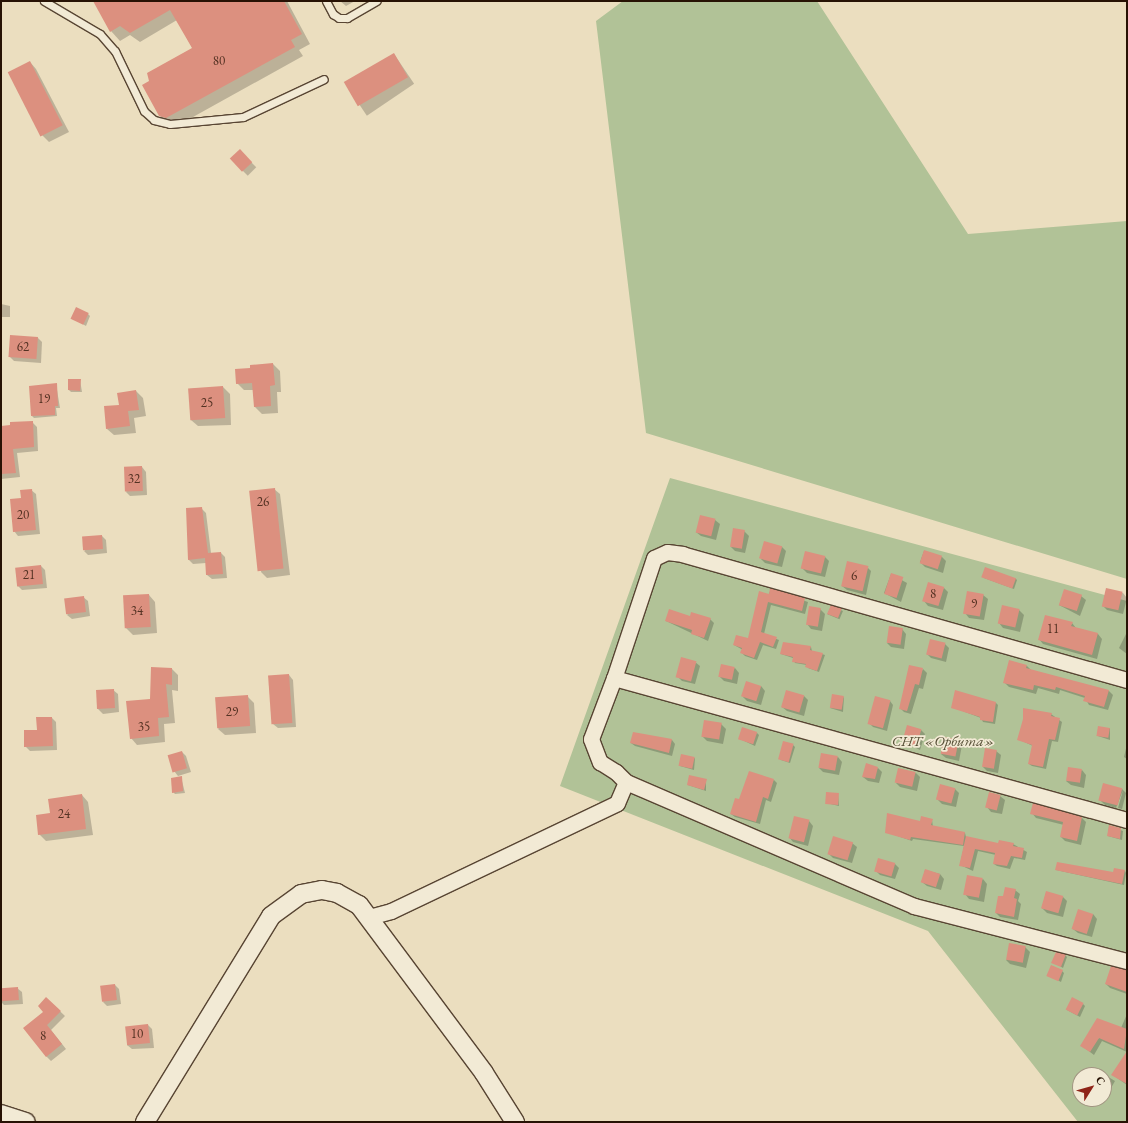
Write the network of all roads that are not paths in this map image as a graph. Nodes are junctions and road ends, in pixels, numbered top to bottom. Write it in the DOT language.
graph roads {
  1 [pos="44,1"];
  2 [pos="326,1"];
  3 [pos="376,1"];
  4 [pos="324,79"];
  5 [pos="614,678"];
  6 [pos="1127,680"];
  7 [pos="626,782"];
  8 [pos="1127,820"];
  9 [pos="369,917"];
  10 [pos="1127,961"];
  11 [pos="3,1117"];
  12 [pos="26,1122"];
  13 [pos="145,1122"];
  14 [pos="515,1122"];
  1 -- 4 [label="lane"];
  2 -- 3 [label="lane"];
  5 -- 6 [label="street"];
  5 -- 7 [label="street"];
  5 -- 8 [label="street"];
  7 -- 9 [label="street"];
  7 -- 10 [label="street"];
  9 -- 13 [label="street"];
  9 -- 14 [label="street"];
  11 -- 12 [label="street"];
}
